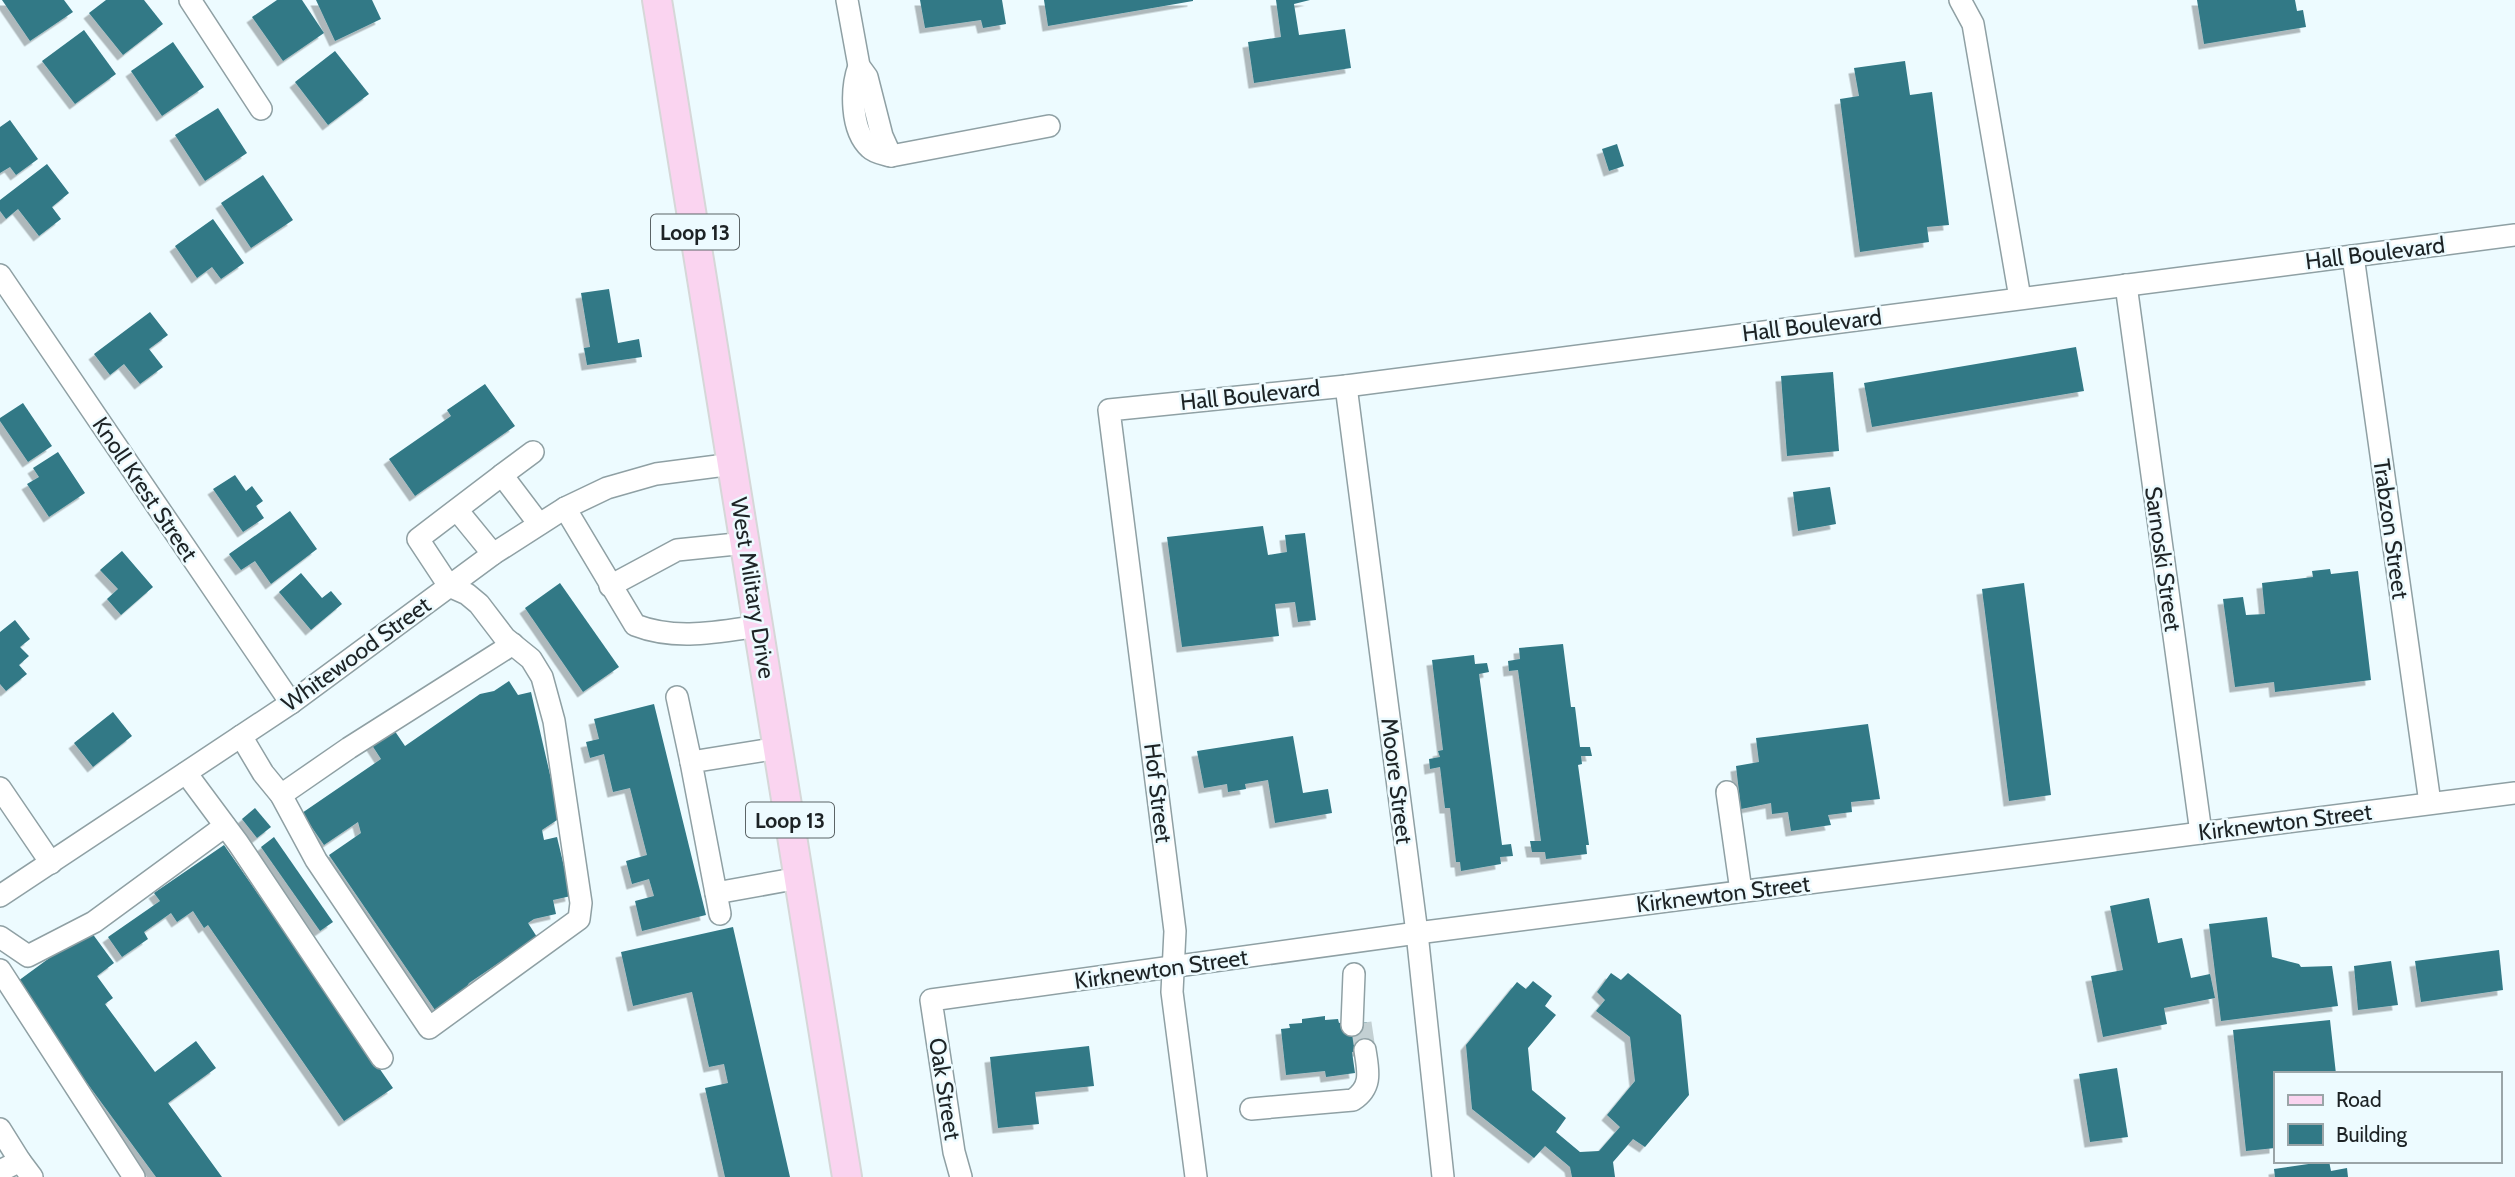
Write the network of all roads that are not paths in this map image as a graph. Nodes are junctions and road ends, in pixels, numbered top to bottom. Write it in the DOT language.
graph roads {
  1 [pos="190,0"];
  2 [pos="657,0"];
  3 [pos="847,0"];
  4 [pos="1960,0"];
  5 [pos="261,109"];
  6 [pos="1049,126"];
  7 [pos="2515,235"];
  8 [pos="2353,256"];
  9 [pos="0,275"];
  10 [pos="2126,285"];
  11 [pos="2020,298"];
  12 [pos="1346,386"];
  13 [pos="1109,410"];
  14 [pos="533,452"];
  15 [pos="733,464"];
  16 [pos="502,475"];
  17 [pos="565,508"];
  18 [pos="457,510"];
  19 [pos="539,524"];
  20 [pos="746,543"];
  21 [pos="493,554"];
  22 [pos="449,586"];
  23 [pos="610,586"];
  24 [pos="759,626"];
  25 [pos="513,644"];
  26 [pos="677,697"];
  27 [pos="291,703"];
  28 [pos="241,736"];
  29 [pos="779,748"];
  30 [pos="691,762"];
  31 [pos="186,773"];
  32 [pos="0,788"];
  33 [pos="1727,792"];
  34 [pos="2515,793"];
  35 [pos="281,795"];
  36 [pos="2430,803"];
  37 [pos="225,826"];
  38 [pos="2201,833"];
  39 [pos="51,863"];
  40 [pos="800,878"];
  41 [pos="1741,891"];
  42 [pos="0,897"];
  43 [pos="1417,933"];
  44 [pos="3,939"];
  45 [pos="1172,967"];
  46 [pos="0,969"];
  47 [pos="1354,974"];
  48 [pos="931,1000"];
  49 [pos="1356,1024"];
  50 [pos="1360,1050"];
  51 [pos="382,1058"];
  52 [pos="1251,1106"];
  53 [pos="0,1129"];
  54 [pos="26,1169"];
  55 [pos="0,1171"];
  56 [pos="134,1177"];
  57 [pos="847,1177"];
  58 [pos="961,1177"];
  59 [pos="1196,1177"];
  60 [pos="1443,1177"];
  1 -- 5 [label="street"];
  2 -- 15 [label="main road, West Military Drive / Loop 13"];
  3 -- 6 [label="street"];
  4 -- 11 [label="street"];
  7 -- 8 [label="street, Hall Boulevard"];
  8 -- 10 [label="street, Hall Boulevard"];
  8 -- 36 [label="street, Trabzon Street"];
  9 -- 27 [label="street, Knoll Krest Street"];
  10 -- 11 [label="street, Hall Boulevard"];
  10 -- 38 [label="street, Sarnoski Street"];
  11 -- 12 [label="street, Hall Boulevard"];
  12 -- 13 [label="street, Hall Boulevard"];
  12 -- 43 [label="street, Moore Street"];
  13 -- 45 [label="street, Hof Street"];
  14 -- 16 [label="street"];
  15 -- 17 [label="street, Whitewood Street"];
  15 -- 20 [label="main road, West Military Drive / Loop 13"];
  16 -- 18 [label="street"];
  16 -- 19 [label="street"];
  17 -- 19 [label="street, Whitewood Street"];
  17 -- 23 [label="street"];
  18 -- 21 [label="street"];
  18 -- 22 [label="street"];
  19 -- 21 [label="street, Whitewood Street"];
  20 -- 23 [label="street"];
  20 -- 24 [label="main road, West Military Drive / Loop 13"];
  21 -- 22 [label="street, Whitewood Street"];
  22 -- 25 [label="street"];
  22 -- 27 [label="street, Whitewood Street"];
  23 -- 24 [label="street"];
  24 -- 29 [label="main road, West Military Drive / Loop 13"];
  25 -- 35 [label="street"];
  25 -- 35 [label="street"];
  26 -- 30 [label="street"];
  27 -- 28 [label="street, Whitewood Street"];
  28 -- 31 [label="street, Whitewood Street"];
  28 -- 35 [label="street"];
  29 -- 30 [label="street"];
  29 -- 40 [label="main road, West Military Drive / Loop 13"];
  30 -- 40 [label="street"];
  31 -- 37 [label="street"];
  31 -- 39 [label="street, Whitewood Street"];
  32 -- 39 [label="street"];
  33 -- 41 [label="street"];
  34 -- 36 [label="street, Kirknewton Street"];
  36 -- 38 [label="street, Kirknewton Street"];
  37 -- 44 [label="street"];
  37 -- 51 [label="street"];
  38 -- 41 [label="street, Kirknewton Street"];
  39 -- 42 [label="street, Whitewood Street"];
  40 -- 57 [label="main road, West Military Drive / Loop 13"];
  41 -- 43 [label="street, Kirknewton Street"];
  43 -- 45 [label="street, Kirknewton Street"];
  43 -- 60 [label="street, Moore Street"];
  44 -- 46 [label="street"];
  45 -- 48 [label="street, Kirknewton Street"];
  45 -- 59 [label="street, Hof Street"];
  46 -- 56 [label="street"];
  47 -- 49 [label="street"];
  48 -- 58 [label="street, Oak Street"];
  50 -- 52 [label="street"];
  53 -- 54 [label="street"];
  54 -- 55 [label="street"];
}
